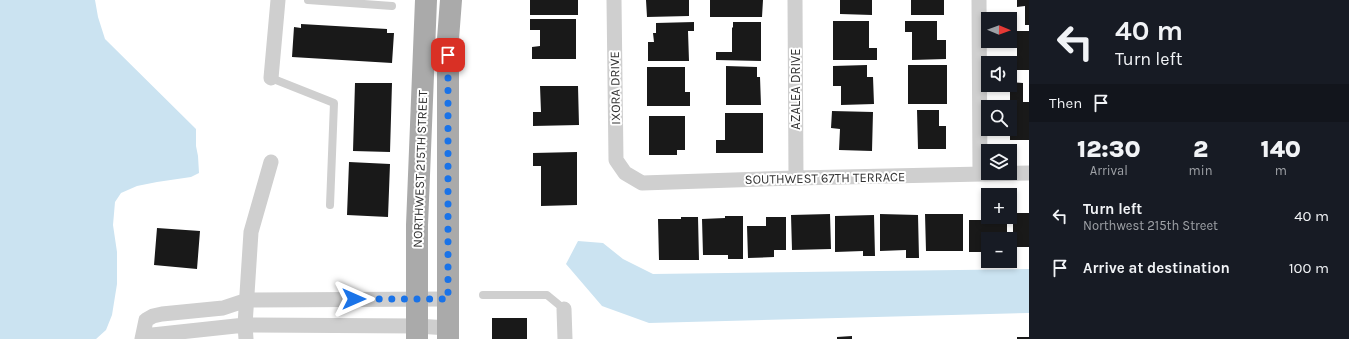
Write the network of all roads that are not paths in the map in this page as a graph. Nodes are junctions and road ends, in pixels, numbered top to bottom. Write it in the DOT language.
graph roads {
  1 [pos="278,0"];
  2 [pos="308,0"];
  3 [pos="426,0"];
  4 [pos="451,0"];
  5 [pos="614,0"];
  6 [pos="795,0"];
  7 [pos="979,0"];
  8 [pos="392,6"];
  9 [pos="271,78"];
  10 [pos="271,162"];
  11 [pos="625,173"];
  12 [pos="1029,173"];
  13 [pos="980,174"];
  14 [pos="796,178"];
  15 [pos="330,205"];
  16 [pos="483,295"];
  17 [pos="417,299"];
  18 [pos="448,299"];
  19 [pos="247,300"];
  20 [pos="564,309"];
  21 [pos="246,332"];
  22 [pos="417,333"];
  23 [pos="448,333"];
  24 [pos="142,337"];
  25 [pos="564,339"];
  1 -- 9 [label="street"];
  2 -- 8 [label="lane"];
  3 -- 17 [label="main road, NORTHWEST 215TH STREET"];
  4 -- 18 [label="main road, NORTHWEST 215TH STREET"];
  5 -- 11 [label="street, IXORA DRIVE"];
  6 -- 14 [label="street, AZALEA DRIVE"];
  7 -- 13 [label="street"];
  9 -- 15 [label="lane"];
  10 -- 19 [label="street"];
  11 -- 14 [label="street, SOUTHWEST 67TH TERRACE"];
  12 -- 13 [label="street, SOUTHWEST 67TH TERRACE"];
  13 -- 14 [label="street, SOUTHWEST 67TH TERRACE"];
  16 -- 20 [label="lane"];
  17 -- 18 [label="street"];
  17 -- 19 [label="street"];
  17 -- 22 [label="main road, NORTHWEST 215TH STREET"];
  18 -- 23 [label="main road, NORTHWEST 215TH STREET"];
  19 -- 21 [label="street"];
  19 -- 24 [label="street"];
  20 -- 25 [label="street"];
  21 -- 22 [label="street"];
  21 -- 24 [label="street"];
  22 -- 23 [label="street"];
}
